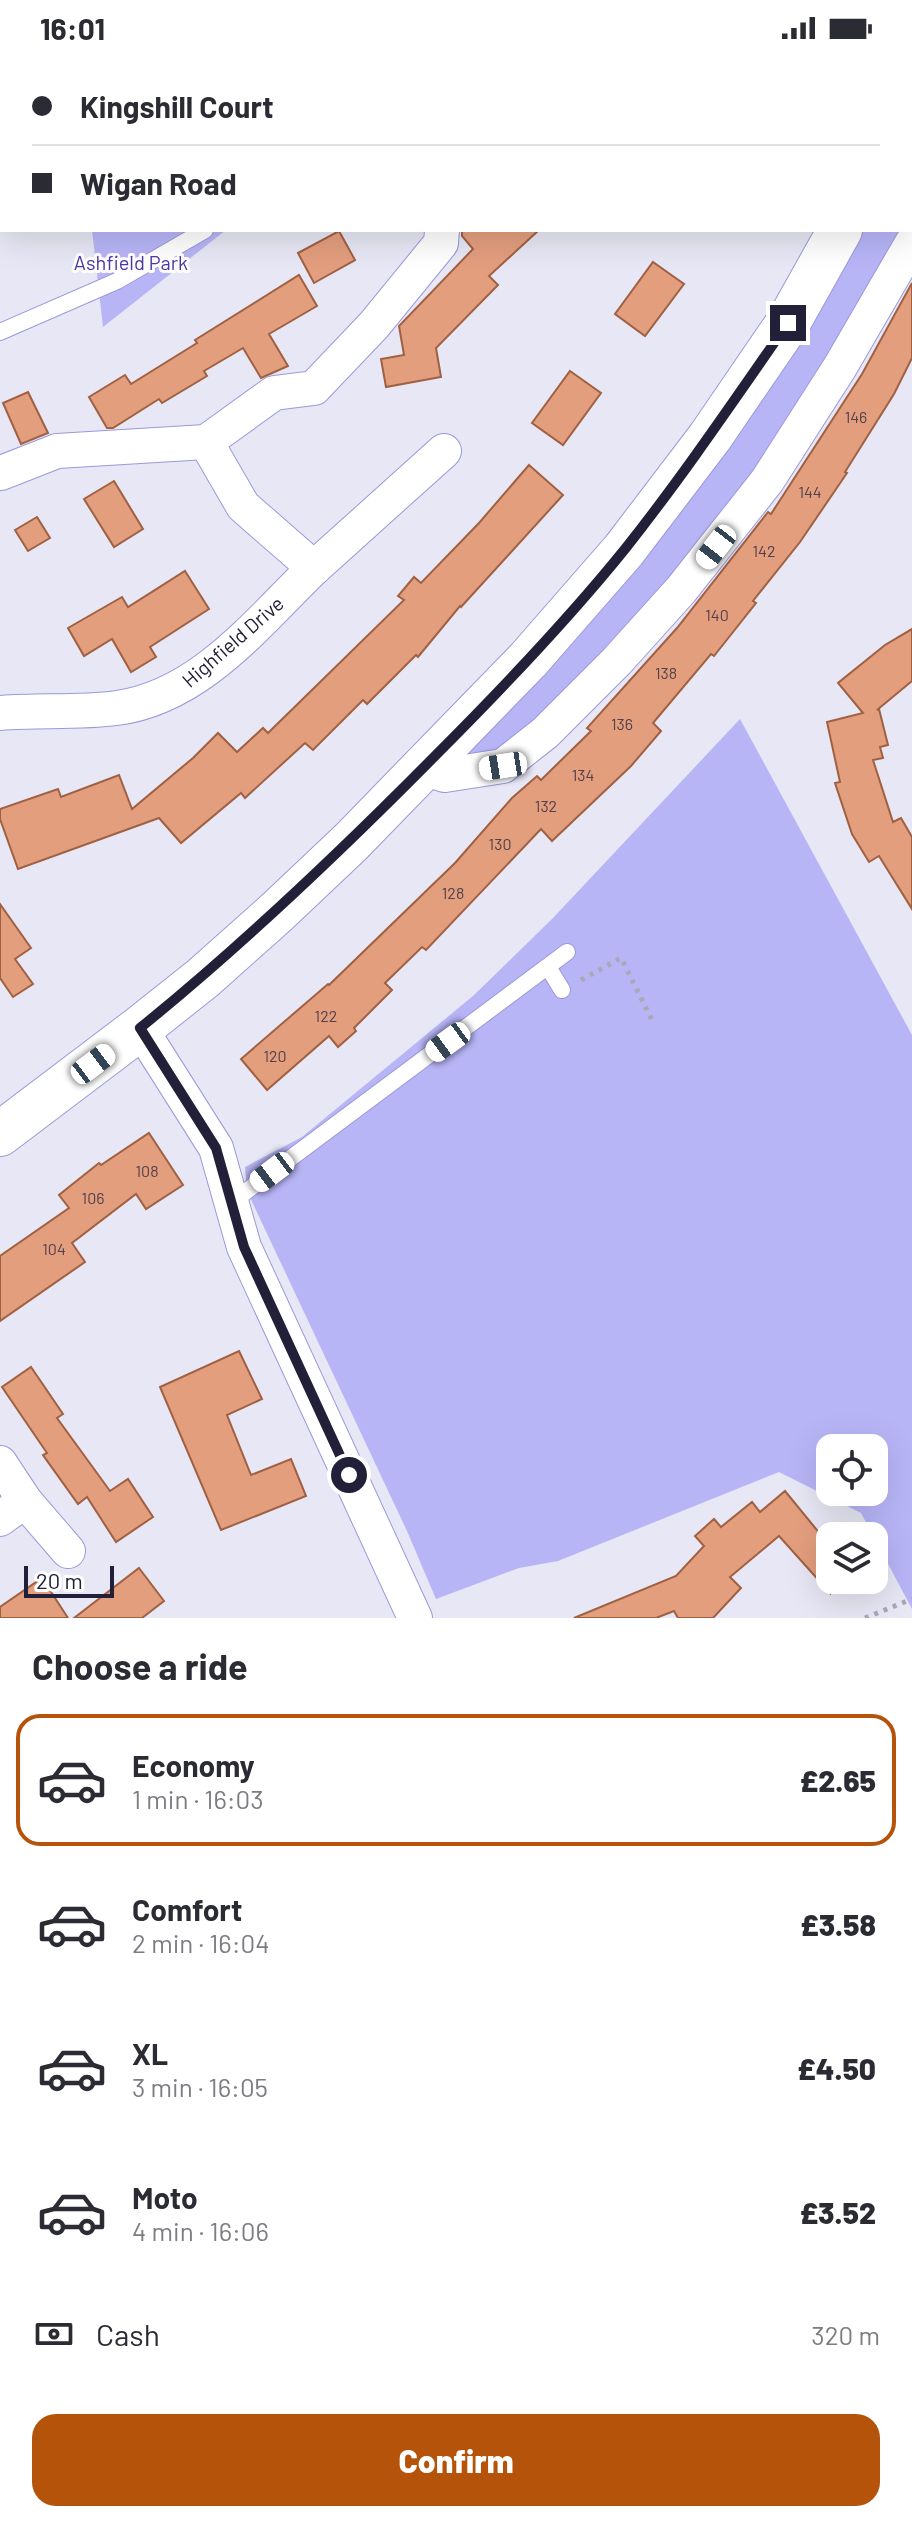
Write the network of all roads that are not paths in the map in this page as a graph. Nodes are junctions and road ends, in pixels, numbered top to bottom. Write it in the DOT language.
graph roads {
  1 [pos="202,232"];
  2 [pos="442,232"];
  3 [pos="839,232"];
  4 [pos="912,243"];
  5 [pos="0,332"];
  6 [pos="206,442"];
  7 [pos="444,451"];
  8 [pos="1,473"];
  9 [pos="314,568"];
  10 [pos="0,713"];
  11 [pos="423,768"];
  12 [pos="567,952"];
  13 [pos="548,967"];
  14 [pos="563,990"];
  15 [pos="140,1028"];
  16 [pos="0,1134"];
  17 [pos="232,1202"];
  18 [pos="0,1463"];
  19 [pos="12,1510"];
  20 [pos="68,1551"];
  21 [pos="415,1618"];
  1 -- 5 [label="lane"];
  2 -- 6 [label="street"];
  3 -- 11 [label="highway"];
  4 -- 11 [label="street"];
  6 -- 8 [label="street"];
  6 -- 9 [label="street"];
  7 -- 9 [label="street, Highfield Drive"];
  9 -- 10 [label="street, Highfield Drive"];
  11 -- 15 [label="highway"];
  12 -- 13 [label="lane"];
  13 -- 14 [label="lane"];
  13 -- 17 [label="lane"];
  15 -- 16 [label="highway"];
  15 -- 17 [label="street"];
  17 -- 21 [label="street"];
  18 -- 19 [label="street"];
  19 -- 20 [label="street"];
}
